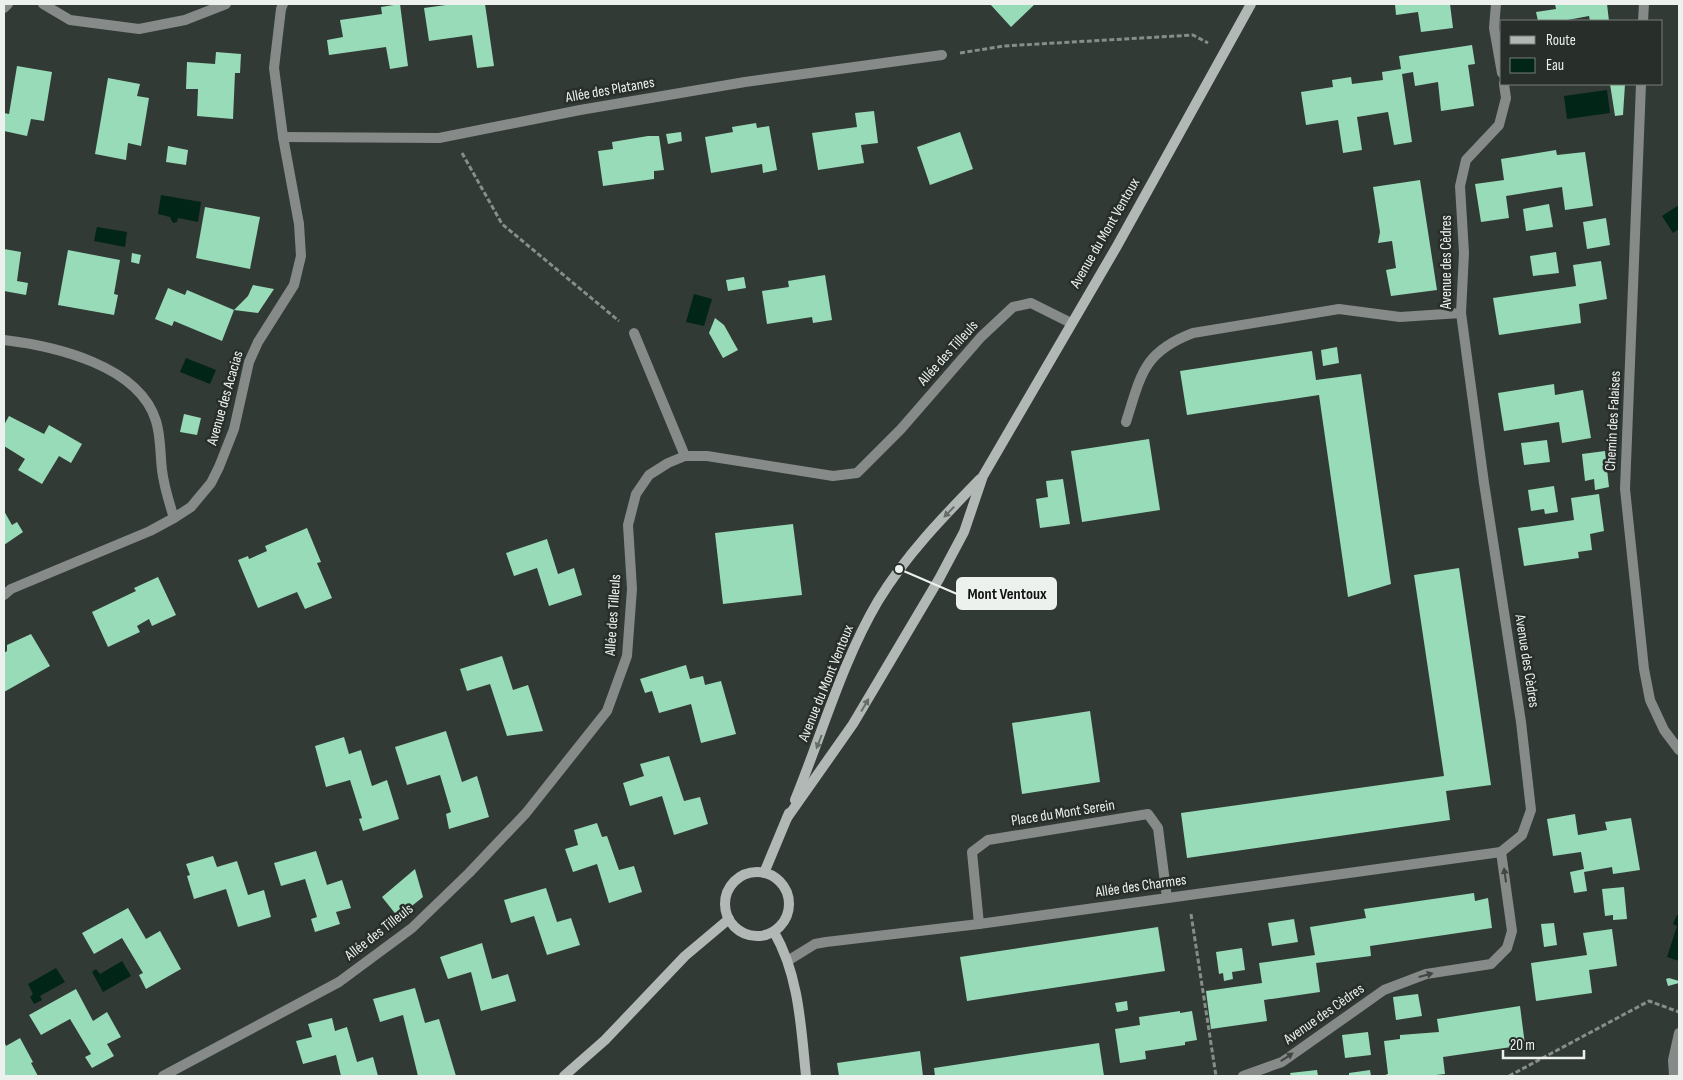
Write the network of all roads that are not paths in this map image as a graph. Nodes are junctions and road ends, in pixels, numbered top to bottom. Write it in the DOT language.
graph roads {
  1 [pos="8,4"];
  2 [pos="42,4"];
  3 [pos="226,4"];
  4 [pos="283,4"];
  5 [pos="1251,4"];
  6 [pos="1496,4"];
  7 [pos="1644,4"];
  8 [pos="4,8"];
  9 [pos="1643,20"];
  10 [pos="942,55"];
  11 [pos="1500,62"];
  12 [pos="1504,85"];
  13 [pos="1641,85"];
  14 [pos="283,137"];
  15 [pos="1461,313"];
  16 [pos="1071,323"];
  17 [pos="634,333"];
  18 [pos="4,340"];
  19 [pos="1126,422"];
  20 [pos="685,456"];
  21 [pos="983,476"];
  22 [pos="174,518"];
  23 [pos="4,596"];
  24 [pos="1679,750"];
  25 [pos="788,818"];
  26 [pos="1501,852"];
  27 [pos="764,873"];
  28 [pos="1167,898"];
  29 [pos="729,919"];
  30 [pos="979,924"];
  31 [pos="774,932"];
  32 [pos="789,960"];
  33 [pos="1679,1033"];
  34 [pos="163,1076"];
  35 [pos="564,1076"];
  36 [pos="806,1076"];
  37 [pos="1243,1076"];
  38 [pos="1674,1076"];
  1 -- 8 [label="street"];
  2 -- 3 [label="street"];
  4 -- 14 [label="street, Avenue des Acacias"];
  5 -- 16 [label="street, Avenue du Mont Ventoux"];
  6 -- 11 [label="street"];
  7 -- 9 [label="street"];
  10 -- 14 [label="street, Allée des Platanes"];
  12 -- 15 [label="street, Avenue des Cèdres"];
  13 -- 24 [label="street, Chemin des Falaises"];
  14 -- 22 [label="street, Avenue des Acacias"];
  15 -- 19 [label="street"];
  15 -- 26 [label="street, Avenue des Cèdres"];
  16 -- 20 [label="street, Allée des Tilleuls"];
  16 -- 21 [label="street, Avenue du Mont Ventoux"];
  17 -- 20 [label="street"];
  18 -- 22 [label="street"];
  20 -- 34 [label="street, Allée des Tilleuls"];
  25 -- 21 [label="street, Avenue du Mont Ventoux, one-way"];
  21 -- 25 [label="street, Avenue du Mont Ventoux, one-way"];
  22 -- 23 [label="street, Avenue des Acacias"];
  25 -- 27 [label="street, Avenue du Mont Ventoux"];
  26 -- 28 [label="street, Allée des Charmes"];
  37 -- 26 [label="street, Avenue des Cèdres, one-way"];
  27 -- 29 [label="street"];
  27 -- 31 [label="street"];
  28 -- 30 [label="street, Allée des Charmes"];
  28 -- 30 [label="street, Place du Mont Serein"];
  29 -- 31 [label="street"];
  29 -- 35 [label="street"];
  30 -- 32 [label="street, Allée des Charmes"];
  31 -- 32 [label="street"];
  32 -- 36 [label="street"];
  33 -- 38 [label="street"];
}
